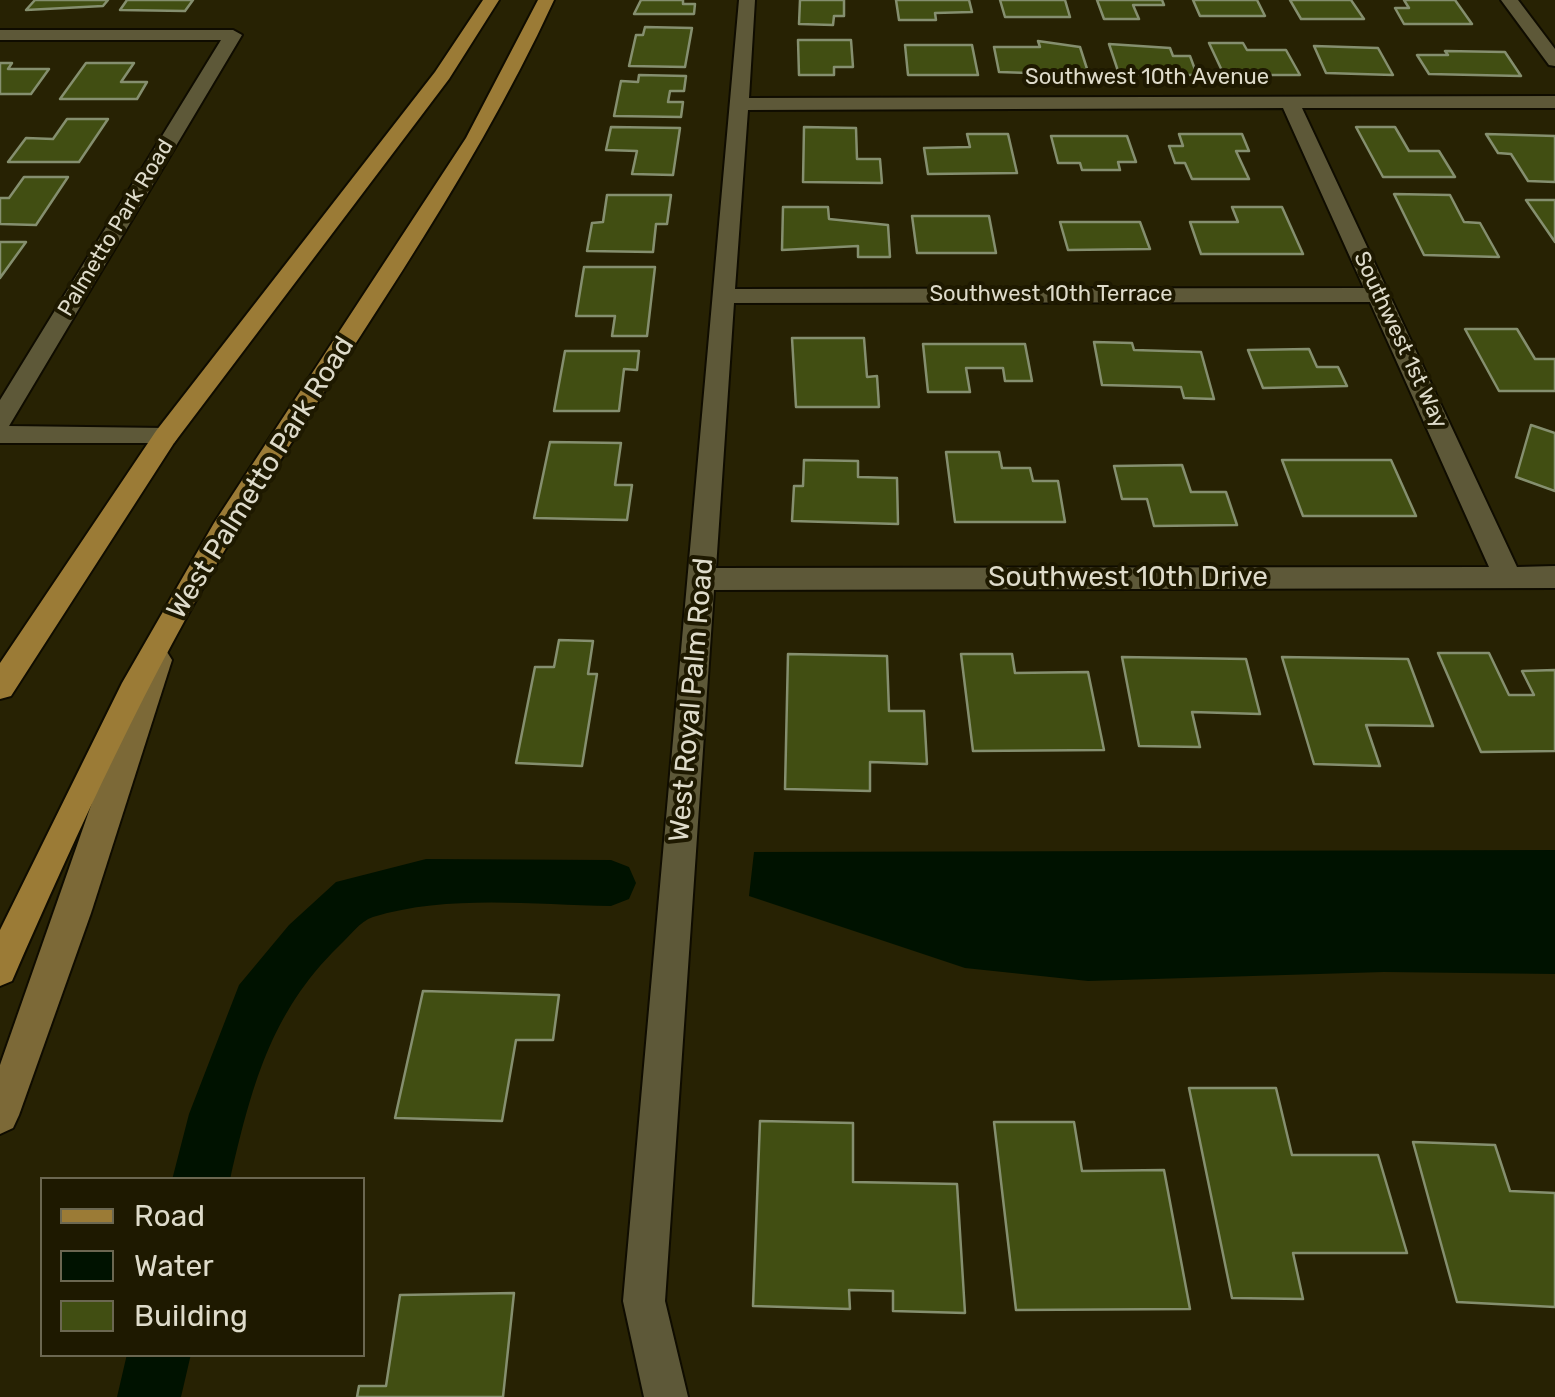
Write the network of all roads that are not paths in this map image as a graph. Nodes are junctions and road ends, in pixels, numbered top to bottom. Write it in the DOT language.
graph roads {
  1 [pos="491,0"];
  2 [pos="546,0"];
  3 [pos="747,0"];
  4 [pos="1509,0"];
  5 [pos="0,35"];
  6 [pos="1555,60"];
  7 [pos="1290,102"];
  8 [pos="1555,102"];
  9 [pos="739,104"];
  10 [pos="1379,295"];
  11 [pos="723,296"];
  12 [pos="0,420"];
  13 [pos="0,434"];
  14 [pos="165,437"];
  15 [pos="1508,577"];
  16 [pos="1555,577"];
  17 [pos="701,579"];
  18 [pos="166,630"];
  19 [pos="0,686"];
  20 [pos="0,969"];
  21 [pos="0,1115"];
  22 [pos="666,1397"];
  1 -- 14 [label="main road"];
  2 -- 18 [label="main road, West Palmetto Park Road"];
  3 -- 9 [label="street, West Royal Palm Road"];
  4 -- 6 [label="street"];
  5 -- 12 [label="street, Palmetto Park Road"];
  7 -- 8 [label="street, Southwest 10th Avenue"];
  7 -- 9 [label="street, Southwest 10th Avenue"];
  7 -- 10 [label="street, Southwest 1st Way"];
  9 -- 11 [label="street, West Royal Palm Road"];
  10 -- 11 [label="street, Southwest 10th Terrace"];
  10 -- 15 [label="street, Southwest 1st Way"];
  11 -- 17 [label="street, West Royal Palm Road"];
  13 -- 14 [label="street"];
  14 -- 19 [label="main road"];
  15 -- 16 [label="street, Southwest 10th Drive"];
  15 -- 17 [label="street, Southwest 10th Drive"];
  17 -- 22 [label="street, West Royal Palm Road"];
  18 -- 20 [label="main road, West Palmetto Park Road"];
  18 -- 21 [label="street"];
}
